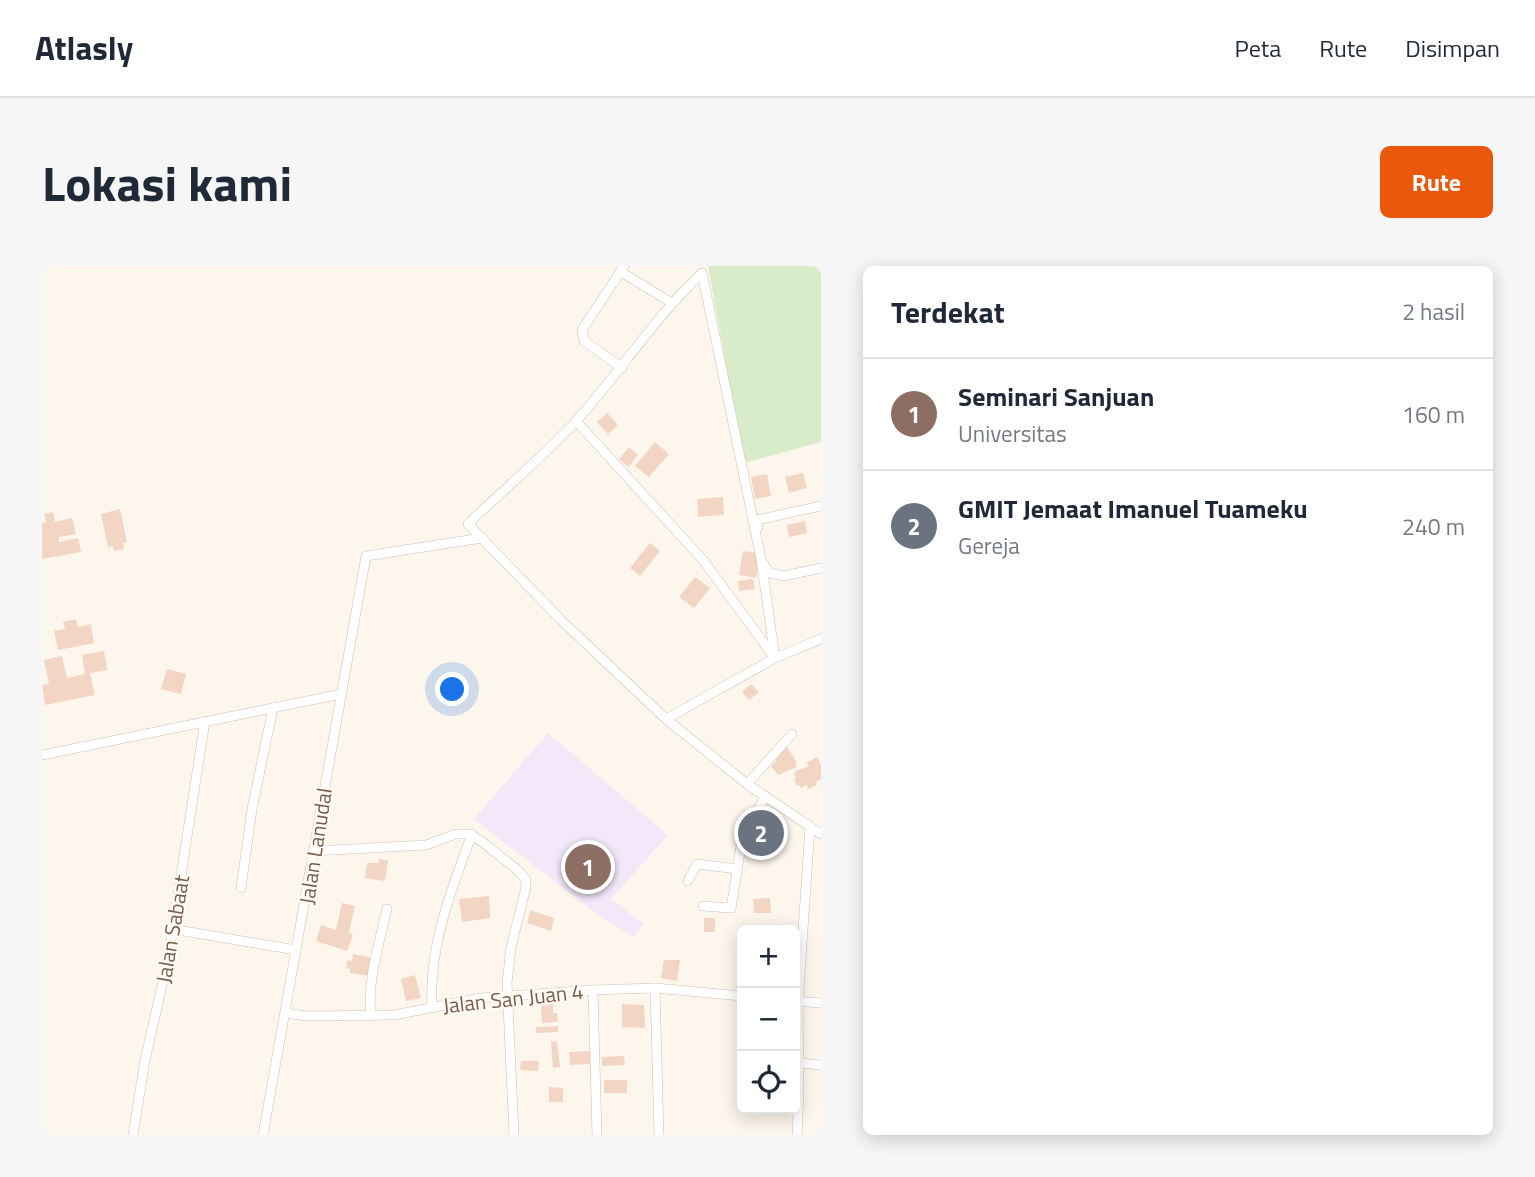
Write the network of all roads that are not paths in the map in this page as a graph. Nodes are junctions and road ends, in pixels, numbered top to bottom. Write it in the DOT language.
graph roads {
  1 [pos="623,269"];
  2 [pos="701,270"];
  3 [pos="672,303"];
  4 [pos="622,368"];
  5 [pos="576,421"];
  6 [pos="821,506"];
  7 [pos="482,538"];
  8 [pos="821,568"];
  9 [pos="821,639"];
  10 [pos="775,659"];
  11 [pos="341,694"];
  12 [pos="273,708"];
  13 [pos="667,719"];
  14 [pos="205,721"];
  15 [pos="792,734"];
  16 [pos="42,755"];
  17 [pos="747,784"];
  18 [pos="765,797"];
  19 [pos="817,830"];
  20 [pos="472,835"];
  21 [pos="314,851"];
  22 [pos="737,869"];
  23 [pos="688,881"];
  24 [pos="241,888"];
  25 [pos="703,906"];
  26 [pos="387,909"];
  27 [pos="172,929"];
  28 [pos="296,950"];
  29 [pos="655,988"];
  30 [pos="798,988"];
  31 [pos="593,990"];
  32 [pos="507,995"];
  33 [pos="737,996"];
  34 [pos="800,1001"];
  35 [pos="821,1003"];
  36 [pos="432,1007"];
  37 [pos="285,1013"];
  38 [pos="371,1016"];
  39 [pos="800,1063"];
  40 [pos="821,1065"];
  41 [pos="798,1114"];
  42 [pos="133,1135"];
  43 [pos="264,1135"];
  44 [pos="514,1135"];
  45 [pos="597,1135"];
  46 [pos="659,1135"];
  47 [pos="797,1135"];
  1 -- 3 [label="street"];
  1 -- 4 [label="street"];
  2 -- 3 [label="street"];
  2 -- 10 [label="street"];
  3 -- 4 [label="street"];
  4 -- 5 [label="street"];
  5 -- 7 [label="street"];
  5 -- 10 [label="street"];
  6 -- 8 [label="street"];
  7 -- 11 [label="street, Jalan Lanudal"];
  7 -- 13 [label="street"];
  9 -- 10 [label="street"];
  10 -- 13 [label="street"];
  11 -- 12 [label="street"];
  11 -- 21 [label="street, Jalan Lanudal"];
  12 -- 14 [label="street"];
  12 -- 24 [label="street"];
  13 -- 17 [label="street"];
  14 -- 16 [label="street"];
  14 -- 27 [label="street, Jalan Sabaat"];
  15 -- 17 [label="street"];
  17 -- 18 [label="street"];
  18 -- 19 [label="street"];
  18 -- 22 [label="street"];
  19 -- 30 [label="street"];
  20 -- 21 [label="street"];
  20 -- 32 [label="street"];
  20 -- 36 [label="street"];
  21 -- 28 [label="street, Jalan Lanudal"];
  22 -- 23 [label="street"];
  22 -- 25 [label="street"];
  26 -- 38 [label="street"];
  27 -- 28 [label="street"];
  27 -- 42 [label="street, Jalan Sabaat"];
  28 -- 37 [label="street, Jalan Lanudal"];
  29 -- 31 [label="street, Jalan San Juan 4"];
  29 -- 33 [label="street, Jalan San Juan 4"];
  29 -- 46 [label="street"];
  31 -- 32 [label="street, Jalan San Juan 4"];
  31 -- 45 [label="street"];
  32 -- 36 [label="street, Jalan San Juan 4"];
  32 -- 44 [label="street"];
  34 -- 35 [label="street"];
  36 -- 38 [label="street, Jalan San Juan 4"];
  37 -- 38 [label="street, Jalan San Juan 4"];
  37 -- 43 [label="street, Jalan Lanudal"];
  39 -- 40 [label="street"];
  41 -- 47 [label="street"];
}
